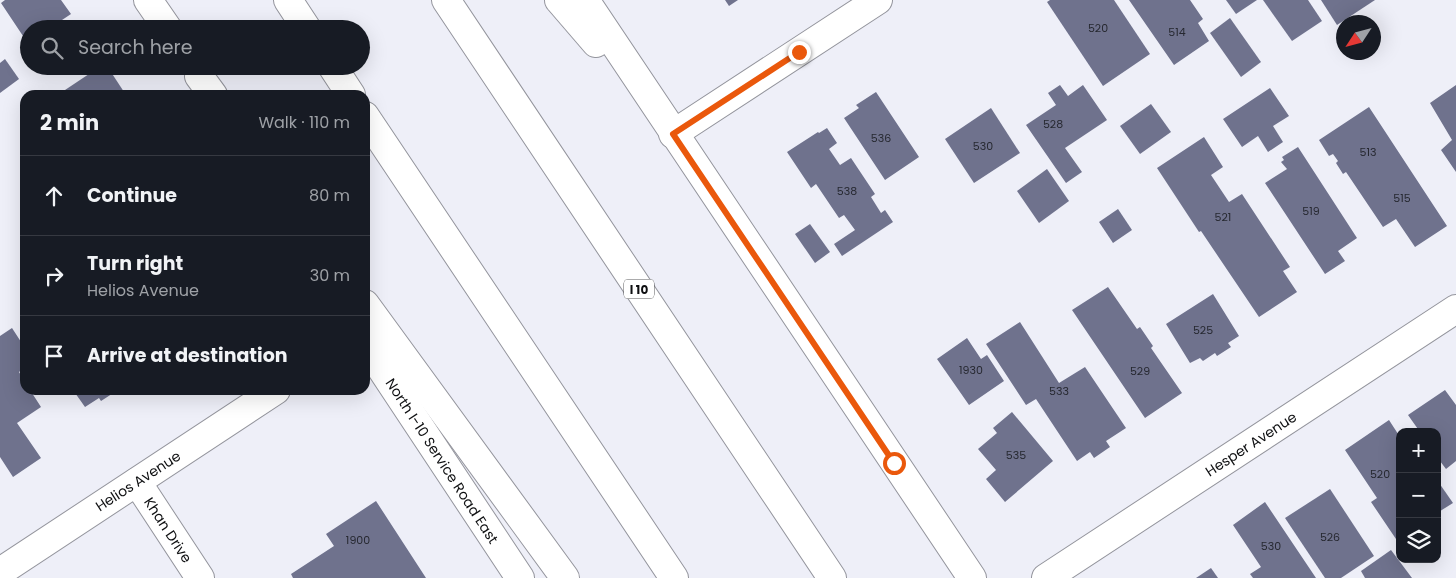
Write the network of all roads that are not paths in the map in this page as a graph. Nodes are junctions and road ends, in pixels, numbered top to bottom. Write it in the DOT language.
graph roads {
  1 [pos="288,0"];
  2 [pos="446,0"];
  3 [pos="559,0"];
  4 [pos="585,0"];
  5 [pos="878,0"];
  6 [pos="301,20"];
  7 [pos="338,75"];
  8 [pos="348,90"];
  9 [pos="370,123"];
  10 [pos="673,134"];
  11 [pos="1456,309"];
  12 [pos="370,311"];
  13 [pos="370,352"];
  14 [pos="268,395"];
  15 [pos="137,482"];
  16 [pos="0,572"];
  17 [pos="200,578"];
  18 [pos="520,578"];
  19 [pos="565,578"];
  20 [pos="674,578"];
  21 [pos="832,578"];
  22 [pos="972,578"];
  23 [pos="1046,578"];
  1 -- 6 [label="main road"];
  2 -- 21 [label="main road, I 10"];
  3 -- 10 [label="main road"];
  4 -- 10 [label="main road"];
  5 -- 10 [label="main road"];
  7 -- 8 [label="main road"];
  9 -- 20 [label="main road"];
  10 -- 22 [label="main road"];
  11 -- 23 [label="main road, Hesper Avenue"];
  12 -- 19 [label="main road"];
  13 -- 18 [label="main road, North I-10 Service Road East"];
  14 -- 15 [label="main road, Helios Avenue"];
  15 -- 16 [label="main road, Helios Avenue"];
  15 -- 17 [label="main road, Khan Drive"];
}
